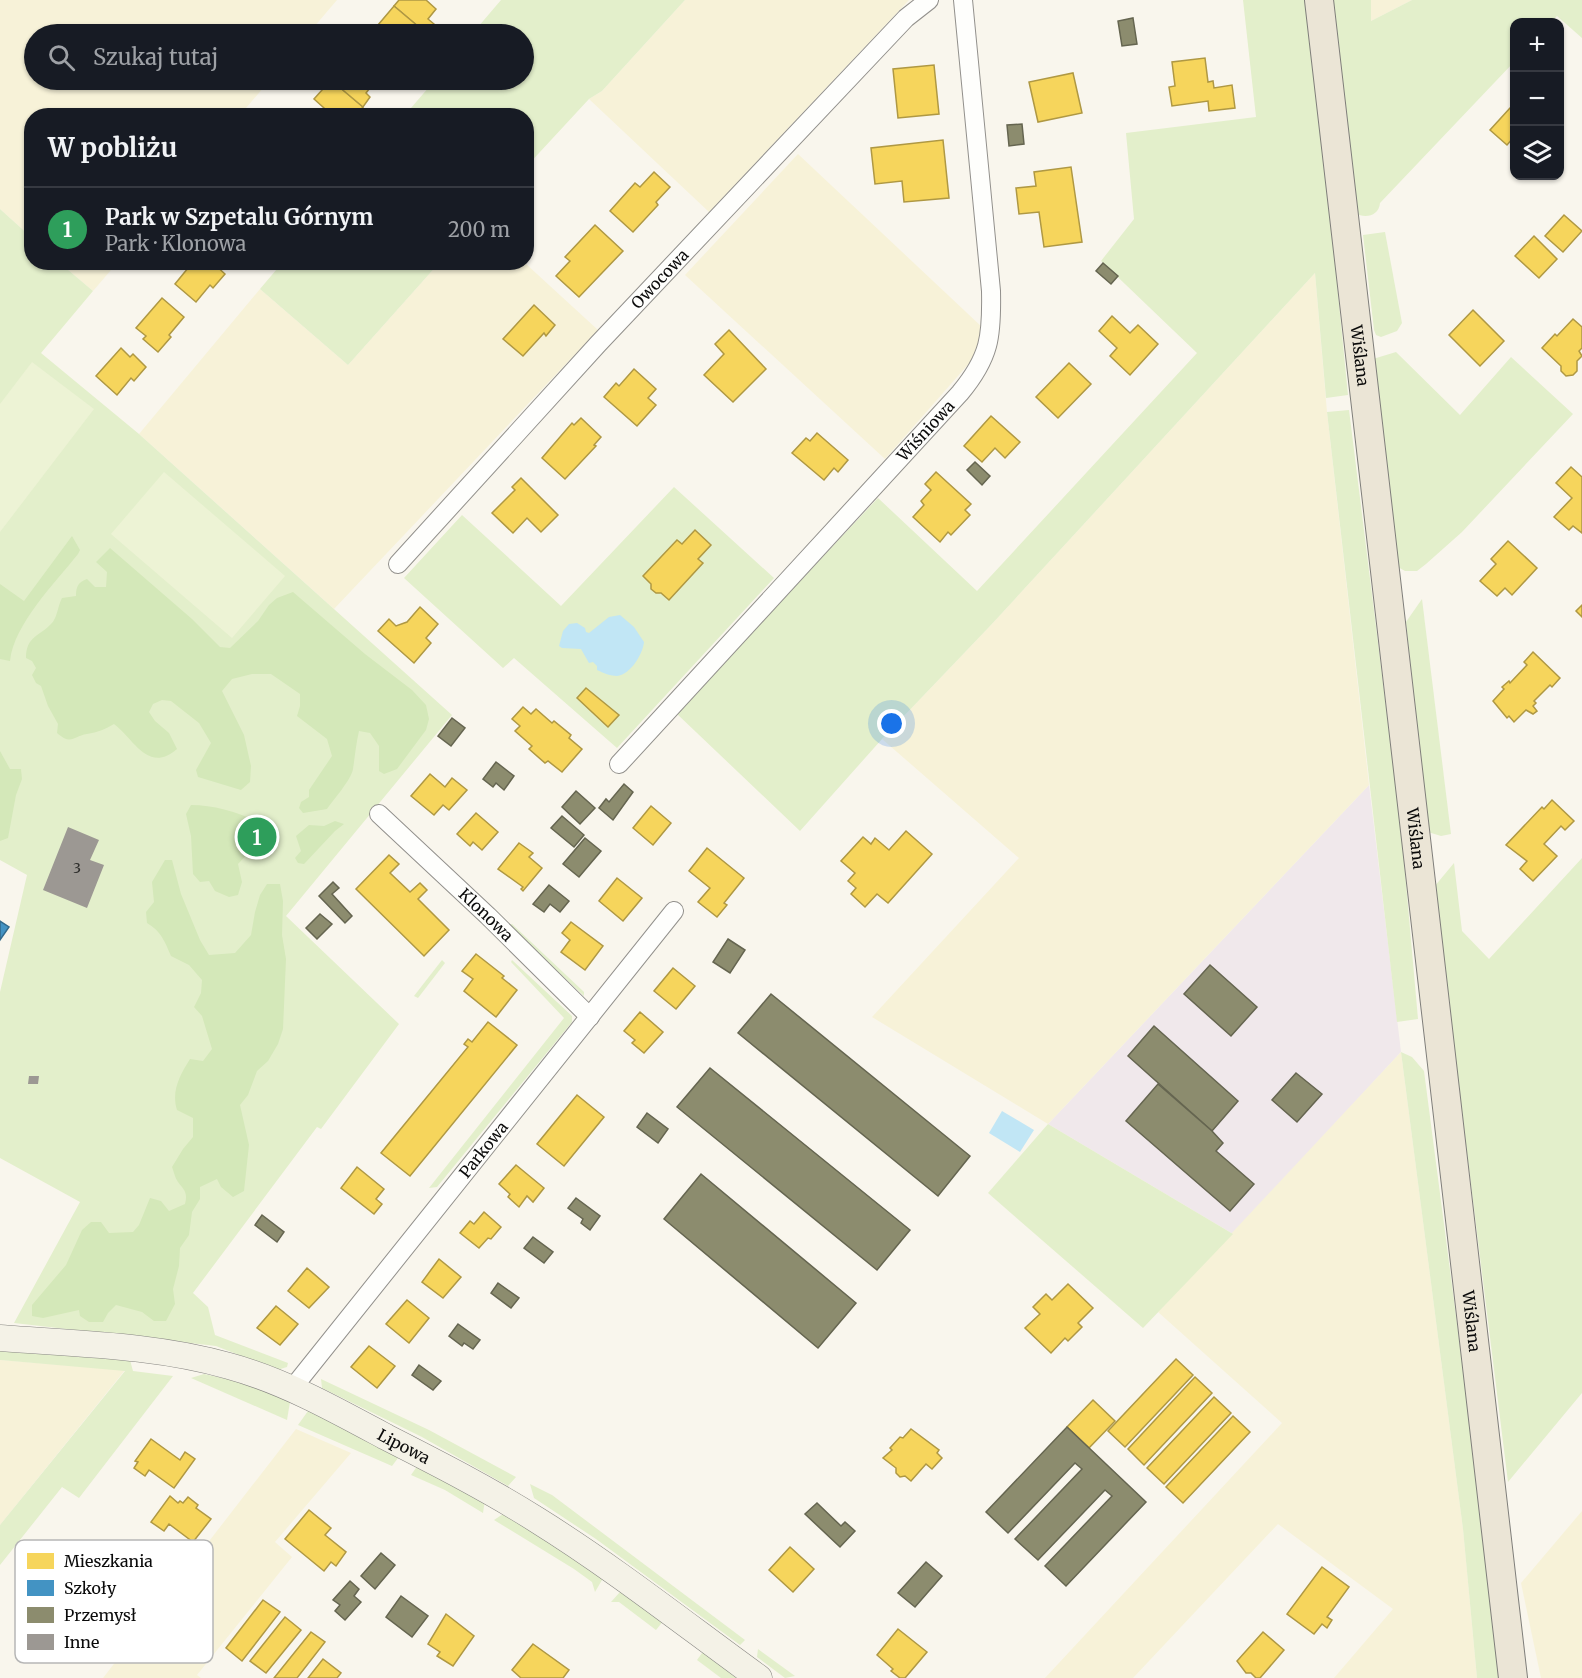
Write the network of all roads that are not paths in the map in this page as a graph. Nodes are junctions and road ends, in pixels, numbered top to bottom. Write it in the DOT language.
graph roads {
  1 [pos="929,0"];
  2 [pos="963,0"];
  3 [pos="1319,0"];
  4 [pos="398,564"];
  5 [pos="619,764"];
  6 [pos="379,814"];
  7 [pos="674,911"];
  8 [pos="590,1017"];
  9 [pos="0,1338"];
  10 [pos="291,1390"];
  11 [pos="759,1678"];
  12 [pos="1513,1678"];
  1 -- 4 [label="street, Owocowa"];
  2 -- 5 [label="street, Wiśniowa"];
  3 -- 12 [label="main road, Wiślana"];
  6 -- 8 [label="street, Klonowa"];
  7 -- 8 [label="street, Parkowa"];
  8 -- 10 [label="street, Parkowa"];
  9 -- 10 [label="street, Lipowa"];
  10 -- 11 [label="street, Lipowa"];
}
